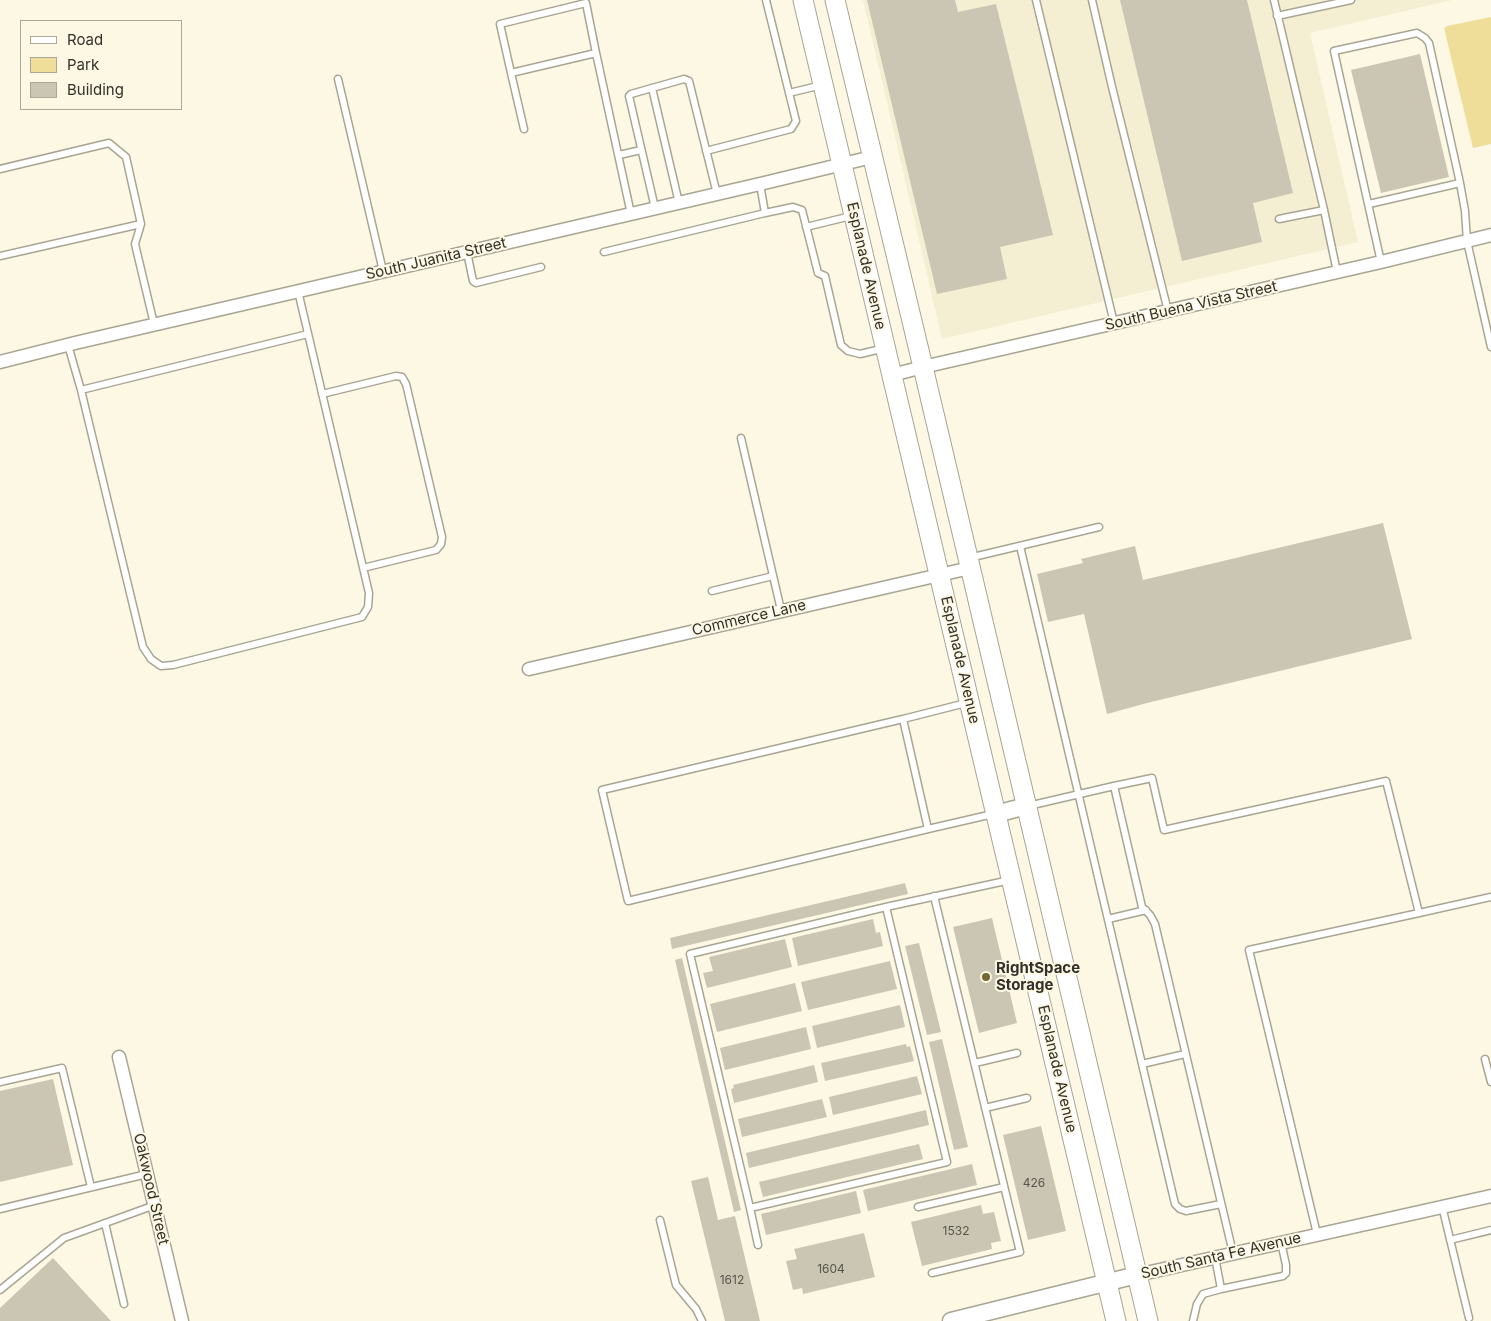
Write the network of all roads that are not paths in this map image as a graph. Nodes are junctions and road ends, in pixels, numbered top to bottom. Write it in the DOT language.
graph roads {
  1 [pos="766,0"];
  2 [pos="803,0"];
  3 [pos="835,0"];
  4 [pos="1036,0"];
  5 [pos="1092,0"];
  6 [pos="1274,0"];
  7 [pos="1351,0"];
  8 [pos="1277,16"];
  9 [pos="596,53"];
  10 [pos="511,73"];
  11 [pos="338,79"];
  12 [pos="823,84"];
  13 [pos="652,88"];
  14 [pos="789,92"];
  15 [pos="524,129"];
  16 [pos="641,150"];
  17 [pos="706,151"];
  18 [pos="619,156"];
  19 [pos="872,157"];
  20 [pos="843,165"];
  21 [pos="0,169"];
  22 [pos="1460,183"];
  23 [pos="760,184"];
  24 [pos="717,194"];
  25 [pos="679,203"];
  26 [pos="1369,204"];
  27 [pos="656,208"];
  28 [pos="1324,210"];
  29 [pos="765,213"];
  30 [pos="631,214"];
  31 [pos="854,215"];
  32 [pos="1279,219"];
  33 [pos="142,224"];
  34 [pos="806,228"];
  35 [pos="1491,235"];
  36 [pos="1467,241"];
  37 [pos="467,252"];
  38 [pos="604,252"];
  39 [pos="0,256"];
  40 [pos="1382,262"];
  41 [pos="542,267"];
  42 [pos="383,271"];
  43 [pos="1337,272"];
  44 [pos="298,291"];
  45 [pos="1168,311"];
  46 [pos="1114,323"];
  47 [pos="154,324"];
  48 [pos="308,334"];
  49 [pos="68,344"];
  50 [pos="1491,347"];
  51 [pos="885,348"];
  52 [pos="0,362"];
  53 [pos="923,367"];
  54 [pos="892,375"];
  55 [pos="81,390"];
  56 [pos="322,394"];
  57 [pos="741,438"];
  58 [pos="1099,527"];
  59 [pos="1020,546"];
  60 [pos="969,563"];
  61 [pos="363,568"];
  62 [pos="940,574"];
  63 [pos="773,576"];
  64 [pos="712,591"];
  65 [pos="781,610"];
  66 [pos="529,669"];
  67 [pos="970,702"];
  68 [pos="903,719"];
  69 [pos="1114,786"];
  70 [pos="1078,794"];
  71 [pos="1026,806"];
  72 [pos="996,814"];
  73 [pos="928,829"];
  74 [pos="1012,879"];
  75 [pos="934,896"];
  76 [pos="1491,897"];
  77 [pos="886,907"];
  78 [pos="1146,910"];
  79 [pos="1419,913"];
  80 [pos="1108,919"];
  81 [pos="1065,969"];
  82 [pos="1035,976"];
  83 [pos="1017,1053"];
  84 [pos="1185,1054"];
  85 [pos="119,1057"];
  86 [pos="1485,1059"];
  87 [pos="975,1064"];
  88 [pos="1142,1064"];
  89 [pos="0,1082"];
  90 [pos="1491,1082"];
  91 [pos="1027,1098"];
  92 [pos="985,1108"];
  93 [pos="147,1174"];
  94 [pos="1004,1186"];
  95 [pos="91,1187"];
  96 [pos="1491,1196"];
  97 [pos="1221,1204"];
  98 [pos="154,1205"];
  99 [pos="1442,1206"];
  100 [pos="918,1207"];
  101 [pos="750,1208"];
  102 [pos="0,1209"];
  103 [pos="660,1220"];
  104 [pos="105,1223"];
  105 [pos="1491,1230"];
  106 [pos="1317,1234"];
  107 [pos="1450,1240"];
  108 [pos="1281,1242"];
  109 [pos="758,1245"];
  110 [pos="1233,1253"];
  111 [pos="1215,1257"];
  112 [pos="932,1273"];
  113 [pos="1137,1275"];
  114 [pos="1107,1283"];
  115 [pos="1221,1289"];
  116 [pos="0,1290"];
  117 [pos="124,1304"];
  118 [pos="1469,1318"];
  119 [pos="182,1321"];
  120 [pos="702,1321"];
  121 [pos="951,1321"];
  122 [pos="1116,1321"];
  123 [pos="1148,1321"];
  124 [pos="1193,1321"];
  1 -- 14 [label="lane"];
  2 -- 12 [label="main road, Esplanade Avenue"];
  3 -- 19 [label="main road, Esplanade Avenue"];
  4 -- 46 [label="lane"];
  5 -- 45 [label="lane"];
  6 -- 8 [label="lane"];
  7 -- 8 [label="lane"];
  8 -- 28 [label="lane"];
  9 -- 10 [label="lane"];
  9 -- 10 [label="lane"];
  9 -- 18 [label="lane"];
  10 -- 15 [label="lane"];
  11 -- 42 [label="lane"];
  12 -- 14 [label="lane"];
  12 -- 20 [label="main road, Esplanade Avenue"];
  13 -- 16 [label="lane"];
  13 -- 17 [label="lane"];
  13 -- 25 [label="lane"];
  14 -- 17 [label="lane"];
  16 -- 18 [label="lane"];
  16 -- 27 [label="lane"];
  17 -- 24 [label="lane"];
  18 -- 30 [label="lane"];
  19 -- 20 [label="street, South Juanita Street"];
  19 -- 53 [label="main road, Esplanade Avenue"];
  20 -- 23 [label="street, South Juanita Street"];
  20 -- 31 [label="main road, Esplanade Avenue"];
  21 -- 33 [label="lane"];
  22 -- 26 [label="lane"];
  22 -- 26 [label="lane"];
  22 -- 36 [label="lane"];
  23 -- 24 [label="street, South Juanita Street"];
  23 -- 29 [label="lane"];
  24 -- 25 [label="street, South Juanita Street"];
  25 -- 27 [label="street, South Juanita Street"];
  26 -- 40 [label="lane"];
  27 -- 30 [label="street, South Juanita Street"];
  28 -- 32 [label="lane"];
  28 -- 43 [label="lane"];
  29 -- 34 [label="lane"];
  29 -- 38 [label="lane"];
  30 -- 37 [label="street, South Juanita Street"];
  31 -- 34 [label="lane"];
  31 -- 51 [label="main road, Esplanade Avenue"];
  33 -- 39 [label="lane"];
  33 -- 47 [label="lane"];
  34 -- 51 [label="lane"];
  35 -- 36 [label="street, South Buena Vista Street"];
  36 -- 40 [label="street, South Buena Vista Street"];
  36 -- 50 [label="lane"];
  37 -- 41 [label="lane"];
  37 -- 42 [label="street, South Juanita Street"];
  40 -- 43 [label="street, South Buena Vista Street"];
  42 -- 44 [label="street, South Juanita Street"];
  43 -- 45 [label="street, South Buena Vista Street"];
  44 -- 47 [label="street, South Juanita Street"];
  44 -- 48 [label="lane"];
  45 -- 46 [label="street, South Buena Vista Street"];
  46 -- 53 [label="street, South Buena Vista Street"];
  47 -- 49 [label="street, South Juanita Street"];
  48 -- 55 [label="lane"];
  48 -- 56 [label="lane"];
  49 -- 52 [label="street, South Juanita Street"];
  49 -- 55 [label="lane"];
  51 -- 54 [label="main road, Esplanade Avenue"];
  53 -- 54 [label="street, South Buena Vista Street"];
  53 -- 60 [label="main road, Esplanade Avenue"];
  54 -- 62 [label="main road, Esplanade Avenue"];
  55 -- 61 [label="lane"];
  56 -- 61 [label="lane"];
  56 -- 61 [label="lane"];
  57 -- 63 [label="lane"];
  58 -- 59 [label="lane"];
  59 -- 60 [label="lane"];
  59 -- 70 [label="lane"];
  60 -- 62 [label="street, Commerce Lane"];
  60 -- 71 [label="main road, Esplanade Avenue"];
  62 -- 65 [label="street, Commerce Lane"];
  62 -- 67 [label="main road, Esplanade Avenue"];
  63 -- 64 [label="lane"];
  63 -- 65 [label="lane"];
  65 -- 66 [label="street, Commerce Lane"];
  67 -- 68 [label="lane"];
  67 -- 72 [label="main road, Esplanade Avenue"];
  68 -- 73 [label="lane"];
  68 -- 73 [label="lane"];
  69 -- 70 [label="lane"];
  69 -- 78 [label="lane"];
  69 -- 79 [label="lane"];
  70 -- 71 [label="lane"];
  70 -- 80 [label="lane"];
  71 -- 72 [label="street"];
  71 -- 81 [label="main road, Esplanade Avenue"];
  72 -- 73 [label="lane"];
  72 -- 74 [label="main road, Esplanade Avenue"];
  74 -- 75 [label="lane"];
  74 -- 82 [label="main road, Esplanade Avenue"];
  75 -- 77 [label="lane"];
  75 -- 87 [label="lane"];
  76 -- 79 [label="lane"];
  77 -- 101 [label="lane"];
  77 -- 101 [label="lane"];
  78 -- 80 [label="lane"];
  78 -- 84 [label="lane"];
  79 -- 106 [label="lane"];
  80 -- 88 [label="lane"];
  81 -- 82 [label="main road"];
  81 -- 113 [label="main road, Esplanade Avenue"];
  82 -- 114 [label="main road, Esplanade Avenue"];
  83 -- 87 [label="lane"];
  84 -- 88 [label="lane"];
  84 -- 97 [label="lane"];
  85 -- 93 [label="street, Oakwood Street"];
  86 -- 90 [label="lane"];
  87 -- 92 [label="lane"];
  88 -- 97 [label="lane"];
  89 -- 95 [label="lane"];
  91 -- 92 [label="lane"];
  92 -- 94 [label="lane"];
  93 -- 95 [label="lane"];
  93 -- 98 [label="street, Oakwood Street"];
  94 -- 100 [label="lane"];
  94 -- 112 [label="lane"];
  95 -- 102 [label="lane"];
  96 -- 99 [label="street, South Santa Fe Avenue"];
  97 -- 110 [label="lane"];
  98 -- 104 [label="lane"];
  98 -- 119 [label="street, Oakwood Street"];
  99 -- 106 [label="street, South Santa Fe Avenue"];
  99 -- 107 [label="lane"];
  101 -- 109 [label="lane"];
  103 -- 120 [label="lane"];
  104 -- 116 [label="lane"];
  104 -- 117 [label="lane"];
  105 -- 107 [label="lane"];
  106 -- 108 [label="street, South Santa Fe Avenue"];
  107 -- 118 [label="lane"];
  108 -- 110 [label="street, South Santa Fe Avenue"];
  108 -- 115 [label="lane"];
  110 -- 111 [label="street, South Santa Fe Avenue"];
  111 -- 113 [label="street, South Santa Fe Avenue"];
  111 -- 115 [label="lane"];
  113 -- 114 [label="street, South Santa Fe Avenue"];
  113 -- 123 [label="main road, Esplanade Avenue"];
  114 -- 121 [label="street, South Santa Fe Avenue"];
  114 -- 122 [label="main road, Esplanade Avenue"];
  115 -- 124 [label="lane"];
}
